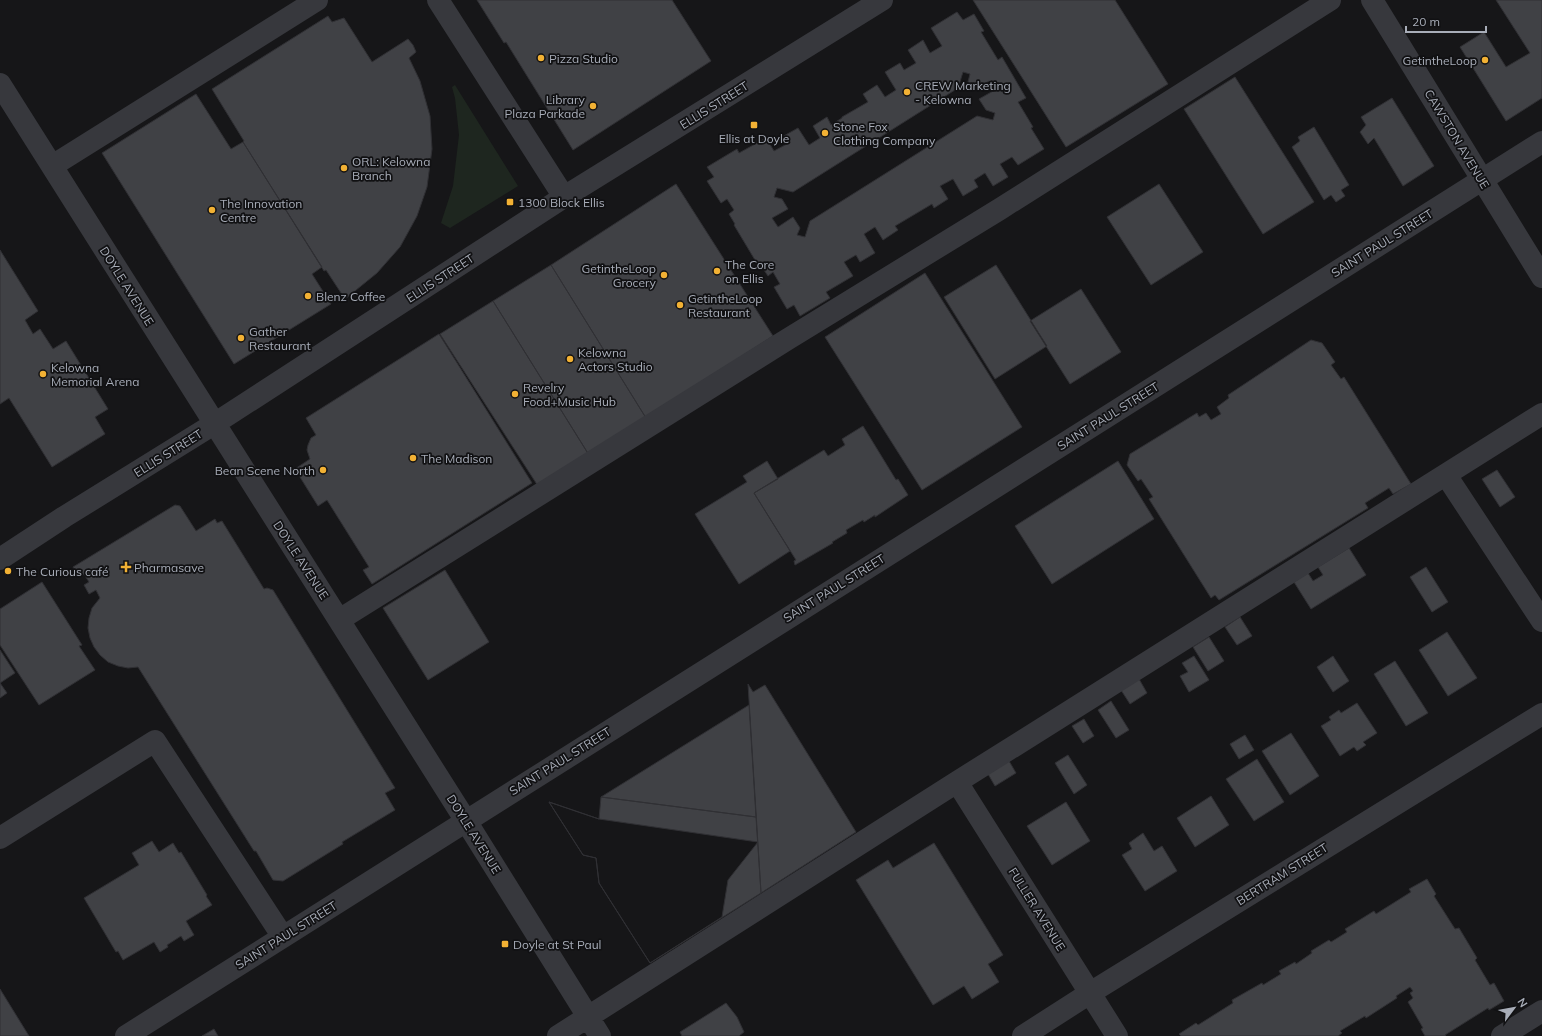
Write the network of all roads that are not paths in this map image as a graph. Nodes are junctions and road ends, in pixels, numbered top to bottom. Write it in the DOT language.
graph roads {
  1 [pos="317,0"];
  2 [pos="882,0"];
  3 [pos="1330,0"];
  4 [pos="1372,0"];
  5 [pos="446,3"];
  6 [pos="0,84"];
  7 [pos="1542,142"];
  8 [pos="52,166"];
  9 [pos="1482,180"];
  10 [pos="564,197"];
  11 [pos="1542,277"];
  12 [pos="1542,414"];
  13 [pos="214,424"];
  14 [pos="1446,475"];
  15 [pos="0,559"];
  16 [pos="339,620"];
  17 [pos="1542,621"];
  18 [pos="1542,714"];
  19 [pos="957,782"];
  20 [pos="466,821"];
  21 [pos="0,838"];
  22 [pos="283,937"];
  23 [pos="1090,993"];
  24 [pos="1542,1011"];
  25 [pos="589,1017"];
  26 [pos="126,1036"];
  27 [pos="558,1036"];
  28 [pos="600,1036"];
  29 [pos="1023,1036"];
  30 [pos="1117,1036"];
  31 [pos="1502,1036"];
  1 -- 8 [label="street"];
  2 -- 10 [label="street, ELLIS STREET"];
  3 -- 16 [label="street"];
  4 -- 9 [label="street, CAWSTON AVENUE"];
  5 -- 10 [label="street"];
  6 -- 8 [label="street, DOYLE AVENUE"];
  7 -- 9 [label="street, SAINT PAUL STREET"];
  8 -- 13 [label="street, DOYLE AVENUE"];
  9 -- 11 [label="street, CAWSTON AVENUE"];
  9 -- 20 [label="street, SAINT PAUL STREET"];
  10 -- 13 [label="street, ELLIS STREET"];
  12 -- 14 [label="street"];
  13 -- 15 [label="street, ELLIS STREET"];
  13 -- 16 [label="street, DOYLE AVENUE"];
  14 -- 17 [label="street"];
  14 -- 19 [label="street"];
  16 -- 20 [label="street, DOYLE AVENUE"];
  18 -- 23 [label="street, BERTRAM STREET"];
  19 -- 23 [label="street, FULLER AVENUE"];
  19 -- 25 [label="street"];
  20 -- 22 [label="street, SAINT PAUL STREET"];
  20 -- 25 [label="street, DOYLE AVENUE"];
  21 -- 22 [label="street"];
  22 -- 26 [label="street, SAINT PAUL STREET"];
  23 -- 29 [label="street, BERTRAM STREET"];
  23 -- 30 [label="street, FULLER AVENUE"];
  24 -- 31 [label="street"];
  25 -- 27 [label="street"];
  25 -- 28 [label="street, DOYLE AVENUE"];
}
